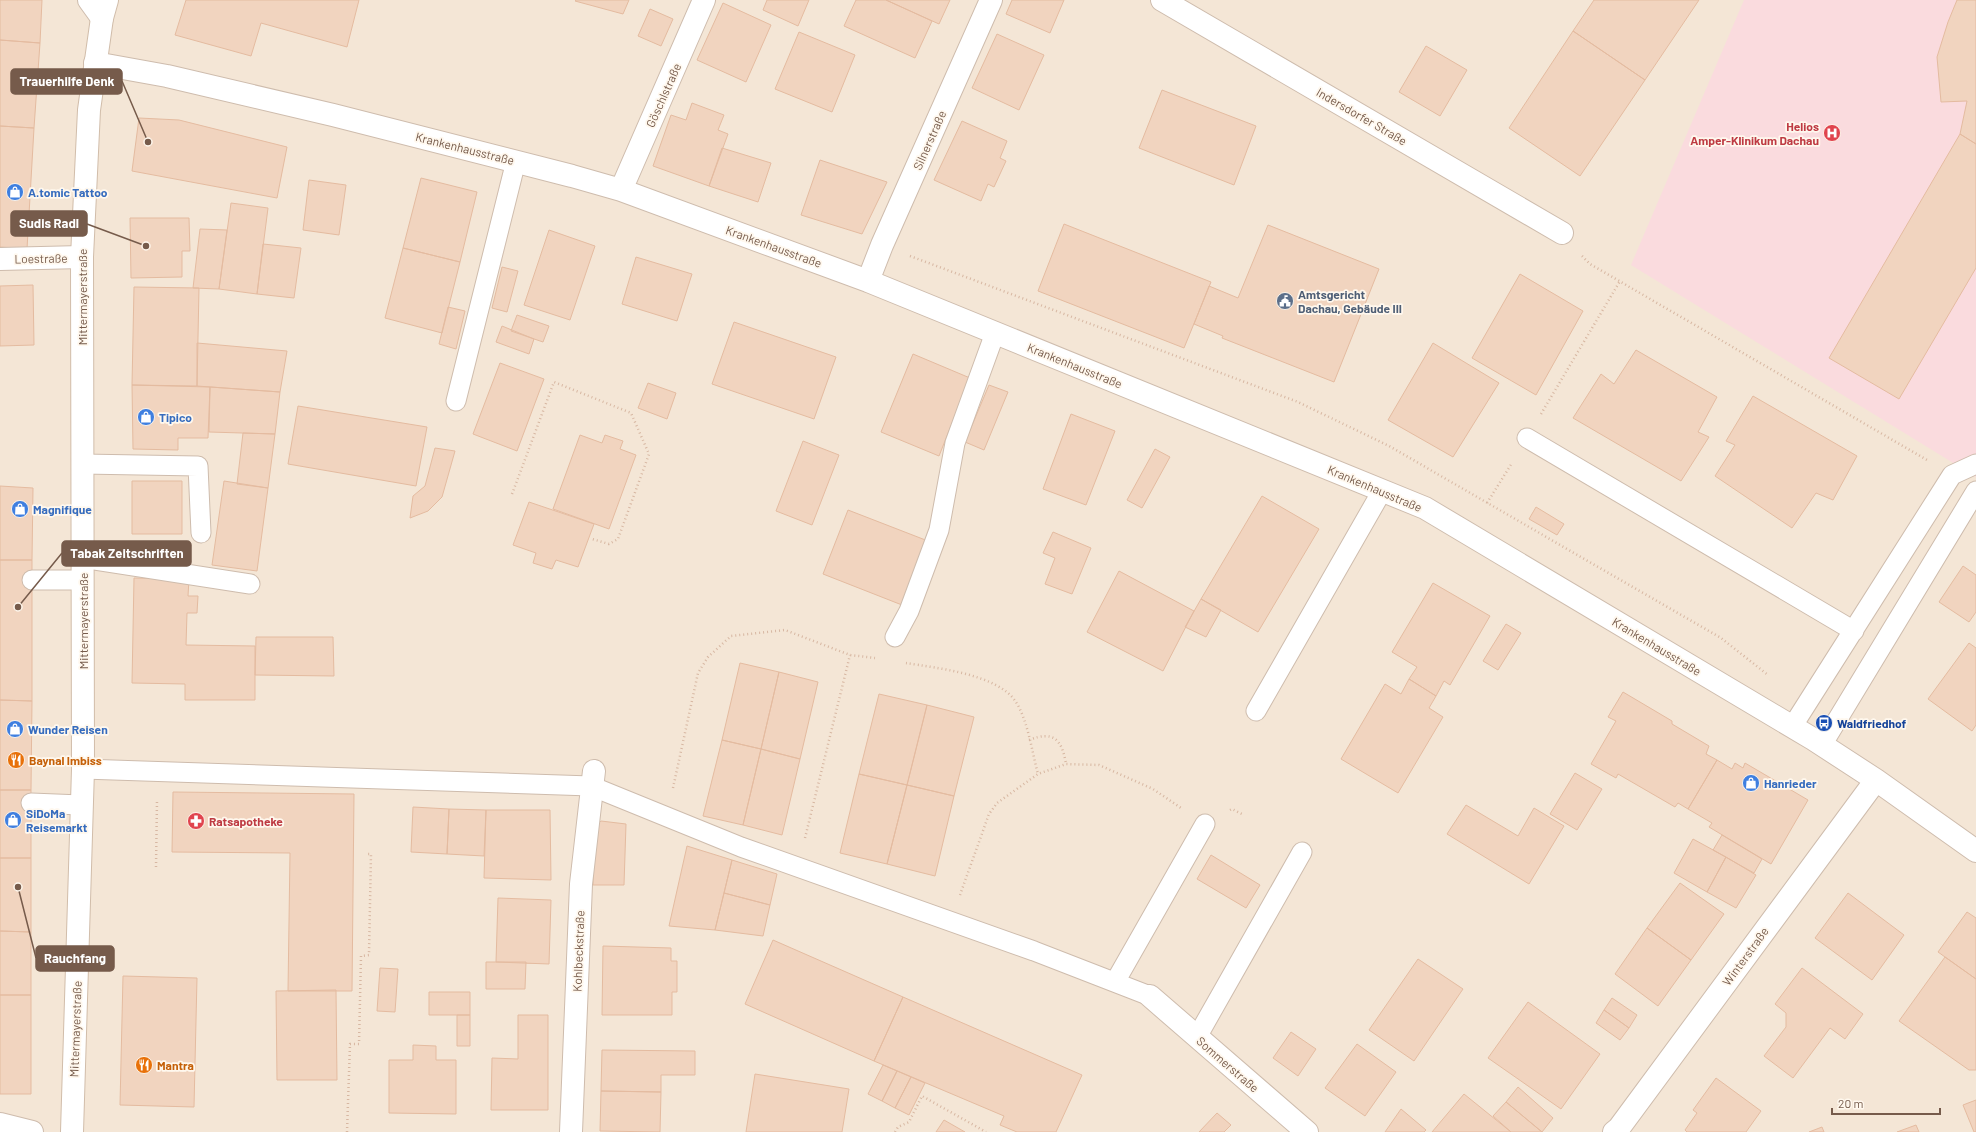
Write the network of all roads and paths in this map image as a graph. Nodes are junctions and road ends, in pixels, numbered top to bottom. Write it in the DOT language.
graph roads {
  1 [pos="89,0"];
  2 [pos="704,0"];
  3 [pos="991,0"];
  4 [pos="1162,0"];
  5 [pos="104,9"];
  6 [pos="95,63"];
  7 [pos="516,161"];
  8 [pos="621,190"];
  9 [pos="1562,233"];
  10 [pos="82,258"];
  11 [pos="0,259"];
  12 [pos="868,281"];
  13 [pos="1620,281"];
  14 [pos="995,332"];
  15 [pos="456,401"];
  16 [pos="1527,438"];
  17 [pos="82,464"];
  18 [pos="1976,464"];
  19 [pos="1952,475"];
  20 [pos="1382,491"];
  21 [pos="1976,491"];
  22 [pos="512,494"];
  23 [pos="1487,503"];
  24 [pos="201,533"];
  25 [pos="592,539"];
  26 [pos="82,558"];
  27 [pos="32,580"];
  28 [pos="83,580"];
  29 [pos="250,584"];
  30 [pos="1854,631"];
  31 [pos="895,637"];
  32 [pos="850,654"];
  33 [pos="881,659"];
  34 [pos="904,663"];
  35 [pos="1256,711"];
  36 [pos="1792,727"];
  37 [pos="1029,740"];
  38 [pos="1822,745"];
  39 [pos="1066,764"];
  40 [pos="83,769"];
  41 [pos="158,772"];
  42 [pos="1038,774"];
  43 [pos="592,779"];
  44 [pos="1876,780"];
  45 [pos="31,803"];
  46 [pos="81,804"];
  47 [pos="1242,814"];
  48 [pos="667,816"];
  49 [pos="1206,824"];
  50 [pos="1302,852"];
  51 [pos="1976,852"];
  52 [pos="366,854"];
  53 [pos="798,866"];
  54 [pos="156,867"];
  55 [pos="951,921"];
  56 [pos="1115,982"];
  57 [pos="1150,996"];
  58 [pos="1197,1037"];
  59 [pos="0,1124"];
  60 [pos="32,1132"];
  61 [pos="72,1132"];
  62 [pos="348,1132"];
  63 [pos="571,1132"];
  64 [pos="894,1132"];
  65 [pos="986,1132"];
  66 [pos="1307,1132"];
  67 [pos="1614,1132"];
  1 -- 5 [label="street"];
  2 -- 8 [label="street, Göschlstraße"];
  3 -- 12 [label="street, Silnerstraße"];
  4 -- 9 [label="street, Indersdorfer Straße"];
  5 -- 6 [label="street, Mittermayerstraße"];
  6 -- 7 [label="street, Krankenhausstraße"];
  6 -- 10 [label="street, Mittermayerstraße"];
  7 -- 8 [label="street, Krankenhausstraße"];
  7 -- 15 [label="lane"];
  8 -- 12 [label="street, Krankenhausstraße"];
  9 -- 13 [label="path"];
  10 -- 11 [label="street, Loestraße"];
  10 -- 17 [label="street, Mittermayerstraße"];
  12 -- 14 [label="street, Krankenhausstraße"];
  13 -- 16 [label="path"];
  13 -- 19 [label="path"];
  14 -- 20 [label="street, Krankenhausstraße"];
  14 -- 31 [label="lane"];
  16 -- 23 [label="path"];
  16 -- 30 [label="lane"];
  17 -- 24 [label="lane"];
  17 -- 26 [label="street, Mittermayerstraße"];
  18 -- 19 [label="lane"];
  19 -- 30 [label="lane"];
  20 -- 35 [label="lane"];
  20 -- 36 [label="street, Krankenhausstraße"];
  21 -- 38 [label="lane"];
  22 -- 25 [label="path"];
  26 -- 28 [label="street, Mittermayerstraße"];
  26 -- 29 [label="lane"];
  27 -- 28 [label="lane"];
  28 -- 40 [label="street, Mittermayerstraße"];
  30 -- 36 [label="lane"];
  32 -- 33 [label="path"];
  32 -- 48 [label="path"];
  32 -- 53 [label="path"];
  34 -- 37 [label="path"];
  36 -- 38 [label="street, Krankenhausstraße"];
  37 -- 39 [label="path"];
  37 -- 42 [label="path"];
  38 -- 44 [label="street, Krankenhausstraße"];
  39 -- 42 [label="path"];
  39 -- 49 [label="path"];
  40 -- 41 [label="lane"];
  40 -- 46 [label="street, Mittermayerstraße"];
  41 -- 43 [label="lane"];
  41 -- 54 [label="path"];
  42 -- 55 [label="path"];
  43 -- 48 [label="lane"];
  43 -- 63 [label="street, Kohlbeckstraße"];
  44 -- 51 [label="street, Krankenhausstraße"];
  44 -- 67 [label="street, Winterstraße"];
  45 -- 46 [label="lane"];
  46 -- 61 [label="street, Mittermayerstraße"];
  47 -- 49 [label="path"];
  48 -- 53 [label="lane"];
  49 -- 56 [label="lane"];
  50 -- 58 [label="lane"];
  52 -- 62 [label="path"];
  53 -- 55 [label="lane"];
  55 -- 56 [label="lane"];
  56 -- 57 [label="lane"];
  57 -- 58 [label="street, Sommerstraße"];
  58 -- 66 [label="street, Sommerstraße"];
  59 -- 60 [label="street"];
  64 -- 65 [label="path"];
}
